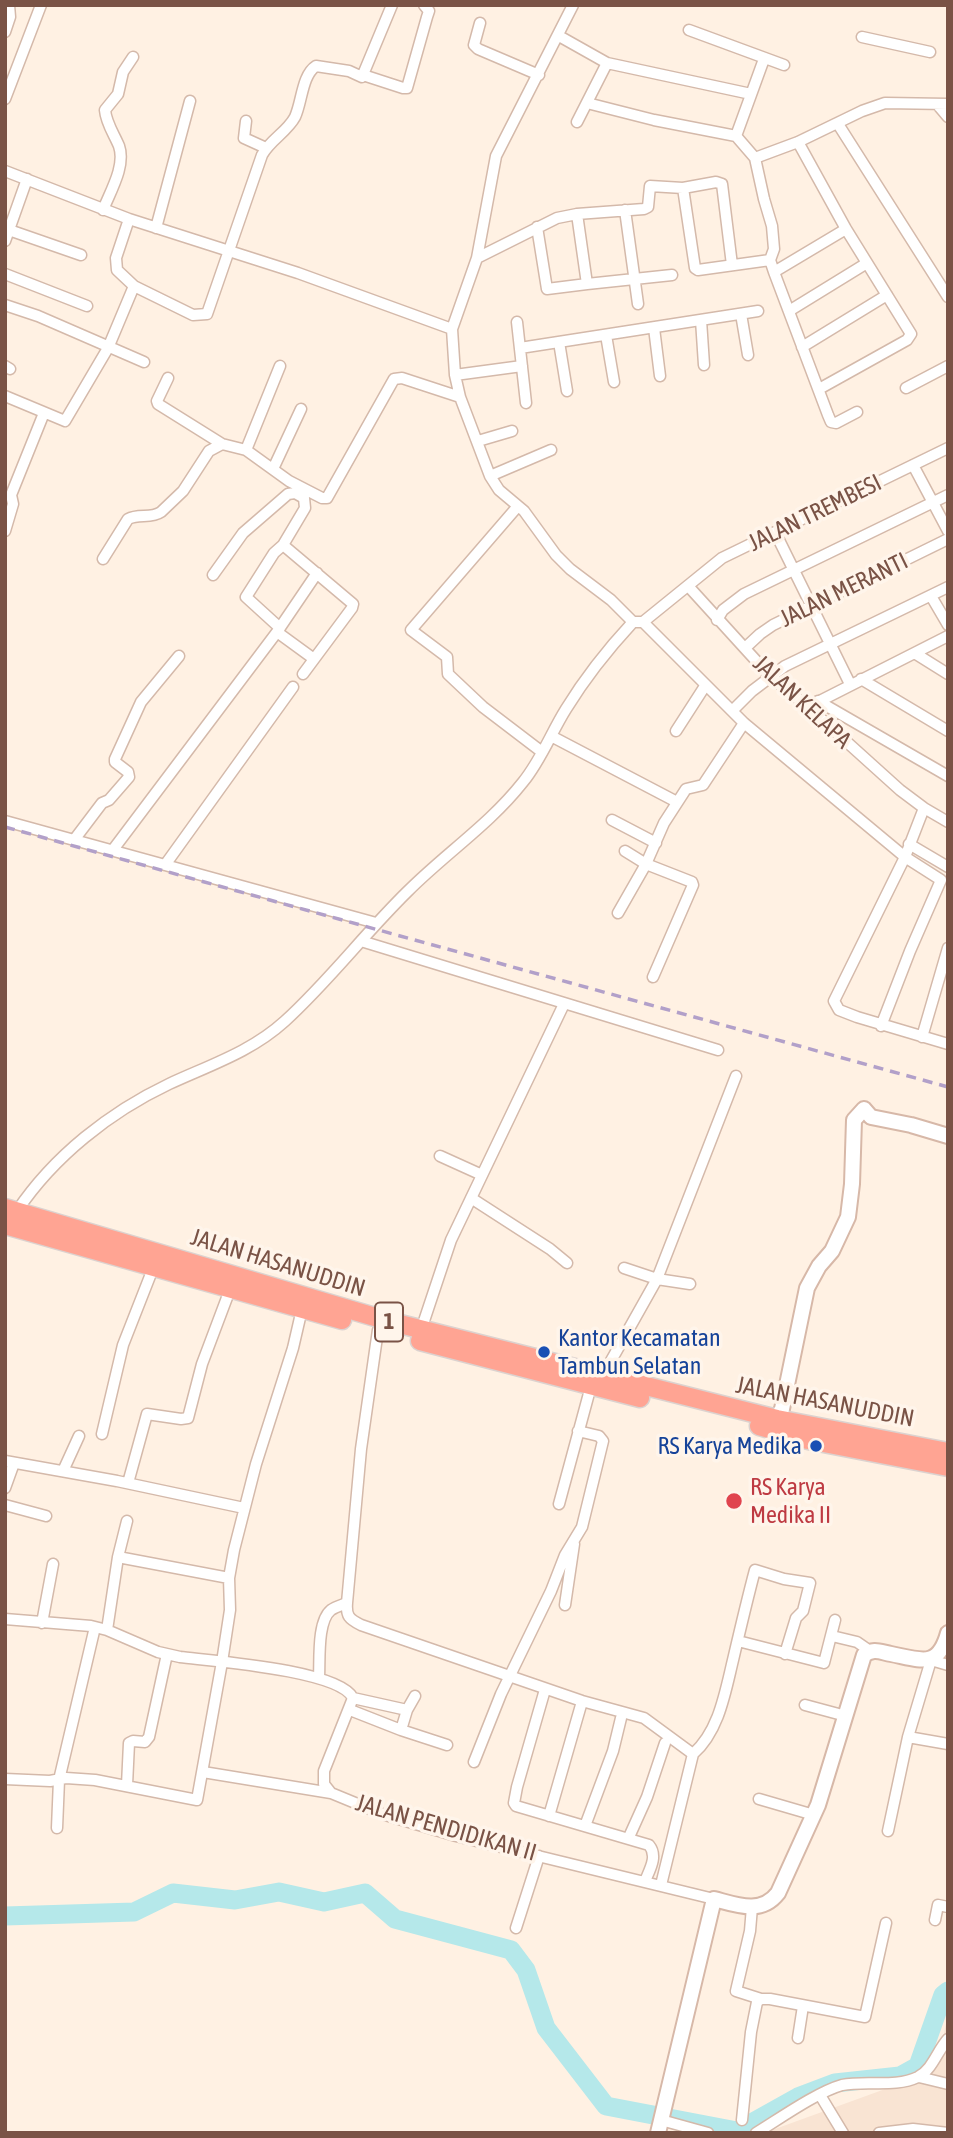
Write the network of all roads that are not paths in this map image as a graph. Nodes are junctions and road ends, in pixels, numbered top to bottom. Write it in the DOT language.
graph roads {
  1 [pos="9,5"];
  2 [pos="41,5"];
  3 [pos="392,5"];
  4 [pos="424,5"];
  5 [pos="573,5"];
  6 [pos="480,23"];
  7 [pos="689,30"];
  8 [pos="5,32"];
  9 [pos="559,36"];
  10 [pos="862,37"];
  11 [pos="930,52"];
  12 [pos="133,57"];
  13 [pos="764,59"];
  14 [pos="607,63"];
  15 [pos="784,65"];
  16 [pos="363,75"];
  17 [pos="539,75"];
  18 [pos="751,94"];
  19 [pos="6,96"];
  20 [pos="190,101"];
  21 [pos="587,103"];
  22 [pos="942,104"];
  23 [pos="948,117"];
  24 [pos="246,121"];
  25 [pos="577,122"];
  26 [pos="838,124"];
  27 [pos="736,136"];
  28 [pos="798,142"];
  29 [pos="266,148"];
  30 [pos="755,158"];
  31 [pos="5,171"];
  32 [pos="27,179"];
  33 [pos="683,188"];
  34 [pos="625,209"];
  35 [pos="103,210"];
  36 [pos="577,214"];
  37 [pos="129,219"];
  38 [pos="537,227"];
  39 [pos="156,228"];
  40 [pos="846,229"];
  41 [pos="9,230"];
  42 [pos="5,242"];
  43 [pos="229,250"];
  44 [pos="81,255"];
  45 [pos="477,258"];
  46 [pos="770,260"];
  47 [pos="867,263"];
  48 [pos="732,265"];
  49 [pos="774,272"];
  50 [pos="5,274"];
  51 [pos="672,275"];
  52 [pos="634,279"];
  53 [pos="587,284"];
  54 [pos="134,286"];
  55 [pos="887,295"];
  56 [pos="948,297"];
  57 [pos="638,304"];
  58 [pos="5,305"];
  59 [pos="87,306"];
  60 [pos="758,311"];
  61 [pos="789,311"];
  62 [pos="741,314"];
  63 [pos="701,320"];
  64 [pos="517,322"];
  65 [pos="654,328"];
  66 [pos="452,329"];
  67 [pos="606,335"];
  68 [pos="559,342"];
  69 [pos="802,347"];
  70 [pos="108,348"];
  71 [pos="520,348"];
  72 [pos="748,355"];
  73 [pos="144,362"];
  74 [pos="704,365"];
  75 [pos="280,366"];
  76 [pos="522,366"];
  77 [pos="948,366"];
  78 [pos="456,375"];
  79 [pos="660,376"];
  80 [pos="168,377"];
  81 [pos="614,382"];
  82 [pos="906,388"];
  83 [pos="819,389"];
  84 [pos="567,391"];
  85 [pos="5,396"];
  86 [pos="460,397"];
  87 [pos="526,403"];
  88 [pos="301,409"];
  89 [pos="857,412"];
  90 [pos="44,413"];
  91 [pos="512,431"];
  92 [pos="478,441"];
  93 [pos="222,444"];
  94 [pos="948,447"];
  95 [pos="246,450"];
  96 [pos="551,450"];
  97 [pos="913,465"];
  98 [pos="273,469"];
  99 [pos="489,476"];
  100 [pos="10,483"];
  101 [pos="948,495"];
  102 [pos="932,502"];
  103 [pos="518,506"];
  104 [pos="5,531"];
  105 [pos="948,531"];
  106 [pos="775,532"];
  107 [pos="948,539"];
  108 [pos="283,545"];
  109 [pos="103,559"];
  110 [pos="794,570"];
  111 [pos="317,573"];
  112 [pos="213,575"];
  113 [pos="689,587"];
  114 [pos="948,587"];
  115 [pos="931,596"];
  116 [pos="811,605"];
  117 [pos="718,620"];
  118 [pos="638,622"];
  119 [pos="948,625"];
  120 [pos="278,630"];
  121 [pos="948,636"];
  122 [pos="831,646"];
  123 [pos="745,648"];
  124 [pos="916,654"];
  125 [pos="179,656"];
  126 [pos="314,659"];
  127 [pos="303,674"];
  128 [pos="948,674"];
  129 [pos="770,677"];
  130 [pos="861,679"];
  131 [pos="850,684"];
  132 [pos="705,686"];
  133 [pos="293,687"];
  134 [pos="818,701"];
  135 [pos="808,707"];
  136 [pos="732,711"];
  137 [pos="744,723"];
  138 [pos="676,731"];
  139 [pos="948,731"];
  140 [pos="551,736"];
  141 [pos="542,752"];
  142 [pos="948,776"];
  143 [pos="677,802"];
  144 [pos="923,808"];
  145 [pos="612,820"];
  146 [pos="5,821"];
  147 [pos="948,822"];
  148 [pos="74,840"];
  149 [pos="656,843"];
  150 [pos="909,844"];
  151 [pos="112,850"];
  152 [pos="625,851"];
  153 [pos="905,857"];
  154 [pos="646,864"];
  155 [pos="165,865"];
  156 [pos="948,867"];
  157 [pos="618,913"];
  158 [pos="376,923"];
  159 [pos="361,941"];
  160 [pos="948,948"];
  161 [pos="653,977"];
  162 [pos="564,1004"];
  163 [pos="881,1026"];
  164 [pos="922,1037"];
  165 [pos="948,1044"];
  166 [pos="718,1049"];
  167 [pos="736,1076"];
  168 [pos="948,1136"];
  169 [pos="440,1156"];
  170 [pos="482,1175"];
  171 [pos="471,1198"];
  172 [pos="11,1209"];
  173 [pos="5,1225"];
  174 [pos="567,1264"];
  175 [pos="154,1266"];
  176 [pos="624,1268"];
  177 [pos="657,1279"];
  178 [pos="690,1284"];
  179 [pos="231,1287"];
  180 [pos="302,1309"];
  181 [pos="378,1330"];
  182 [pos="421,1330"];
  183 [pos="597,1381"];
  184 [pos="772,1424"];
  185 [pos="578,1431"];
  186 [pos="102,1434"];
  187 [pos="79,1436"];
  188 [pos="948,1452"];
  189 [pos="10,1462"];
  190 [pos="948,1467"];
  191 [pos="62,1471"];
  192 [pos="128,1483"];
  193 [pos="5,1488"];
  194 [pos="559,1504"];
  195 [pos="5,1505"];
  196 [pos="244,1508"];
  197 [pos="46,1516"];
  198 [pos="127,1521"];
  199 [pos="575,1541"];
  200 [pos="118,1557"];
  201 [pos="53,1564"];
  202 [pos="229,1578"];
  203 [pos="347,1603"];
  204 [pos="565,1605"];
  205 [pos="5,1619"];
  206 [pos="835,1619"];
  207 [pos="42,1623"];
  208 [pos="95,1627"];
  209 [pos="107,1630"];
  210 [pos="948,1633"];
  211 [pos="832,1636"];
  212 [pos="737,1641"];
  213 [pos="870,1651"];
  214 [pos="167,1654"];
  215 [pos="785,1654"];
  216 [pos="931,1660"];
  217 [pos="222,1662"];
  218 [pos="948,1665"];
  219 [pos="510,1676"];
  220 [pos="319,1677"];
  221 [pos="544,1693"];
  222 [pos="415,1696"];
  223 [pos="353,1698"];
  224 [pos="581,1705"];
  225 [pos="804,1705"];
  226 [pos="350,1710"];
  227 [pos="407,1710"];
  228 [pos="846,1716"];
  229 [pos="621,1718"];
  230 [pos="401,1730"];
  231 [pos="908,1737"];
  232 [pos="665,1743"];
  233 [pos="948,1744"];
  234 [pos="447,1745"];
  235 [pos="693,1754"];
  236 [pos="474,1762"];
  237 [pos="203,1772"];
  238 [pos="5,1779"];
  239 [pos="59,1780"];
  240 [pos="127,1785"];
  241 [pos="331,1793"];
  242 [pos="759,1799"];
  243 [pos="814,1815"];
  244 [pos="550,1816"];
  245 [pos="585,1826"];
  246 [pos="57,1828"];
  247 [pos="888,1831"];
  248 [pos="629,1837"];
  249 [pos="539,1856"];
  250 [pos="645,1881"];
  251 [pos="661,1885"];
  252 [pos="714,1899"];
  253 [pos="746,1906"];
  254 [pos="948,1908"];
  255 [pos="935,1920"];
  256 [pos="886,1923"];
  257 [pos="708,1924"];
  258 [pos="516,1928"];
  259 [pos="761,1999"];
  260 [pos="803,2006"];
  261 [pos="797,2038"];
  262 [pos="948,2039"];
  263 [pos="919,2077"];
  264 [pos="948,2084"];
  265 [pos="820,2095"];
  266 [pos="742,2120"];
  267 [pos="660,2126"];
  268 [pos="912,2131"];
  269 [pos="708,2133"];
  270 [pos="756,2133"];
  271 [pos="842,2133"];
  272 [pos="879,2133"];
  273 [pos="948,2133"];
  1 -- 8 [label="street"];
  2 -- 19 [label="street"];
  3 -- 16 [label="street"];
  4 -- 16 [label="street"];
  5 -- 9 [label="street"];
  6 -- 17 [label="street"];
  7 -- 13 [label="street"];
  9 -- 14 [label="street"];
  9 -- 17 [label="street"];
  10 -- 11 [label="street"];
  12 -- 35 [label="street"];
  13 -- 15 [label="street"];
  13 -- 18 [label="street"];
  14 -- 18 [label="street"];
  14 -- 21 [label="street"];
  16 -- 29 [label="street"];
  17 -- 45 [label="street"];
  18 -- 27 [label="street"];
  20 -- 39 [label="street"];
  21 -- 25 [label="street"];
  21 -- 27 [label="street"];
  22 -- 23 [label="street"];
  22 -- 26 [label="street"];
  24 -- 29 [label="street"];
  26 -- 28 [label="street"];
  26 -- 56 [label="street"];
  27 -- 30 [label="street"];
  28 -- 30 [label="street"];
  28 -- 40 [label="street"];
  29 -- 43 [label="street"];
  30 -- 46 [label="street"];
  31 -- 32 [label="street"];
  32 -- 35 [label="street"];
  32 -- 41 [label="street"];
  33 -- 34 [label="street"];
  33 -- 48 [label="street"];
  33 -- 48 [label="street"];
  34 -- 36 [label="street"];
  34 -- 52 [label="street"];
  35 -- 37 [label="street"];
  36 -- 38 [label="street"];
  36 -- 53 [label="street"];
  37 -- 39 [label="street"];
  37 -- 54 [label="street"];
  38 -- 45 [label="street"];
  38 -- 53 [label="street"];
  39 -- 43 [label="street"];
  40 -- 47 [label="street"];
  40 -- 49 [label="street"];
  41 -- 42 [label="street"];
  41 -- 44 [label="street"];
  43 -- 54 [label="street"];
  43 -- 66 [label="street"];
  45 -- 66 [label="street"];
  46 -- 48 [label="street"];
  46 -- 49 [label="street"];
  47 -- 55 [label="street"];
  47 -- 61 [label="street"];
  49 -- 61 [label="street"];
  50 -- 59 [label="street"];
  51 -- 52 [label="street"];
  52 -- 53 [label="street"];
  52 -- 57 [label="street"];
  54 -- 70 [label="street"];
  55 -- 69 [label="street"];
  55 -- 83 [label="street"];
  58 -- 70 [label="street"];
  60 -- 62 [label="street"];
  61 -- 69 [label="street"];
  62 -- 63 [label="street"];
  62 -- 72 [label="street"];
  63 -- 65 [label="street"];
  63 -- 74 [label="street"];
  64 -- 71 [label="street"];
  65 -- 67 [label="street"];
  65 -- 79 [label="street"];
  66 -- 78 [label="street"];
  67 -- 68 [label="street"];
  67 -- 81 [label="street"];
  68 -- 71 [label="street"];
  68 -- 84 [label="street"];
  69 -- 83 [label="street"];
  70 -- 73 [label="street"];
  70 -- 90 [label="street"];
  71 -- 76 [label="street"];
  75 -- 95 [label="street"];
  76 -- 78 [label="street"];
  76 -- 87 [label="street"];
  77 -- 82 [label="street"];
  78 -- 86 [label="street"];
  80 -- 93 [label="street"];
  83 -- 89 [label="street"];
  85 -- 90 [label="street"];
  86 -- 92 [label="street"];
  86 -- 98 [label="street"];
  88 -- 98 [label="street"];
  90 -- 100 [label="street"];
  91 -- 92 [label="street"];
  92 -- 99 [label="street"];
  93 -- 95 [label="street"];
  93 -- 109 [label="street"];
  94 -- 97 [label="street, JALAN TREMBESI"];
  95 -- 98 [label="street"];
  96 -- 99 [label="street"];
  97 -- 102 [label="street"];
  97 -- 106 [label="street, JALAN TREMBESI"];
  99 -- 103 [label="street"];
  100 -- 104 [label="street"];
  101 -- 102 [label="street"];
  102 -- 105 [label="street"];
  102 -- 110 [label="street"];
  103 -- 118 [label="street"];
  103 -- 141 [label="street"];
  106 -- 110 [label="street"];
  106 -- 113 [label="street, JALAN TREMBESI"];
  107 -- 116 [label="street, JALAN MERANTI"];
  108 -- 111 [label="street"];
  108 -- 112 [label="street"];
  108 -- 120 [label="street"];
  110 -- 116 [label="street"];
  110 -- 117 [label="street"];
  111 -- 120 [label="street"];
  111 -- 126 [label="street"];
  113 -- 117 [label="street, JALAN KELAPA"];
  113 -- 118 [label="street, JALAN TREMBESI"];
  114 -- 115 [label="street"];
  115 -- 119 [label="street"];
  115 -- 122 [label="street"];
  116 -- 122 [label="street"];
  116 -- 123 [label="street, JALAN MERANTI"];
  117 -- 123 [label="street, JALAN KELAPA"];
  118 -- 132 [label="street"];
  118 -- 140 [label="street, JALAN TREMBESI"];
  120 -- 126 [label="street"];
  120 -- 151 [label="street"];
  121 -- 124 [label="street"];
  122 -- 129 [label="street"];
  122 -- 131 [label="street"];
  123 -- 129 [label="street, JALAN KELAPA"];
  124 -- 128 [label="street"];
  124 -- 130 [label="street"];
  125 -- 148 [label="street"];
  126 -- 127 [label="street"];
  129 -- 135 [label="street, JALAN KELAPA"];
  129 -- 136 [label="street"];
  130 -- 131 [label="street"];
  130 -- 139 [label="street"];
  131 -- 134 [label="street"];
  132 -- 136 [label="street"];
  132 -- 138 [label="street"];
  133 -- 155 [label="street"];
  134 -- 135 [label="street"];
  134 -- 142 [label="street"];
  135 -- 144 [label="street, JALAN KELAPA"];
  136 -- 137 [label="street"];
  137 -- 143 [label="street"];
  137 -- 153 [label="street"];
  140 -- 141 [label="street, JALAN TREMBESI"];
  140 -- 143 [label="street"];
  141 -- 158 [label="street, JALAN TREMBESI"];
  143 -- 149 [label="street"];
  144 -- 147 [label="street, JALAN KELAPA"];
  144 -- 150 [label="street"];
  145 -- 149 [label="street"];
  146 -- 148 [label="street"];
  148 -- 151 [label="street"];
  149 -- 154 [label="street"];
  150 -- 153 [label="street"];
  150 -- 156 [label="street"];
  151 -- 155 [label="street"];
  152 -- 154 [label="street"];
  153 -- 163 [label="street"];
  153 -- 163 [label="street"];
  154 -- 157 [label="street"];
  154 -- 161 [label="street"];
  155 -- 158 [label="street"];
  158 -- 159 [label="street, JALAN TREMBESI"];
  159 -- 162 [label="street"];
  159 -- 172 [label="street, JALAN TREMBESI"];
  160 -- 164 [label="street"];
  162 -- 166 [label="street"];
  162 -- 170 [label="street"];
  163 -- 164 [label="street"];
  164 -- 165 [label="street"];
  167 -- 177 [label="street"];
  168 -- 184 [label="street"];
  169 -- 170 [label="street"];
  170 -- 171 [label="street"];
  171 -- 174 [label="street"];
  171 -- 182 [label="street"];
  172 -- 182 [label="highway, JALAN HASANUDDIN / 1"];
  173 -- 175 [label="highway, JALAN HASANUDDIN / 1"];
  175 -- 179 [label="highway, JALAN HASANUDDIN / 1"];
  175 -- 186 [label="street"];
  176 -- 177 [label="street"];
  177 -- 178 [label="street"];
  177 -- 183 [label="street"];
  179 -- 180 [label="highway, JALAN HASANUDDIN / 1"];
  179 -- 192 [label="street"];
  180 -- 181 [label="highway, JALAN HASANUDDIN / 1"];
  180 -- 196 [label="street"];
  181 -- 183 [label="highway, JALAN HASANUDDIN / 1"];
  181 -- 203 [label="street"];
  182 -- 183 [label="highway, JALAN HASANUDDIN / 1"];
  183 -- 184 [label="highway, JALAN HASANUDDIN / 1"];
  183 -- 185 [label="street"];
  184 -- 188 [label="highway, JALAN HASANUDDIN / 1"];
  184 -- 190 [label="highway, JALAN HASANUDDIN / 1"];
  185 -- 194 [label="street"];
  185 -- 199 [label="street"];
  187 -- 191 [label="street"];
  189 -- 191 [label="street"];
  189 -- 193 [label="street"];
  191 -- 192 [label="street"];
  192 -- 196 [label="street"];
  195 -- 197 [label="street"];
  196 -- 202 [label="street"];
  198 -- 200 [label="street"];
  199 -- 204 [label="street"];
  199 -- 219 [label="street"];
  200 -- 202 [label="street"];
  200 -- 209 [label="street"];
  201 -- 207 [label="street"];
  202 -- 217 [label="street"];
  203 -- 219 [label="street"];
  203 -- 220 [label="street"];
  205 -- 207 [label="street"];
  206 -- 211 [label="street"];
  207 -- 208 [label="street"];
  208 -- 209 [label="street"];
  208 -- 239 [label="street"];
  209 -- 214 [label="street"];
  210 -- 216 [label="street"];
  211 -- 213 [label="street"];
  211 -- 215 [label="street"];
  212 -- 215 [label="street"];
  212 -- 215 [label="street"];
  212 -- 235 [label="street"];
  213 -- 216 [label="street"];
  213 -- 228 [label="street"];
  214 -- 217 [label="street"];
  214 -- 240 [label="street"];
  216 -- 218 [label="street"];
  216 -- 231 [label="street"];
  217 -- 220 [label="street"];
  217 -- 237 [label="street"];
  219 -- 235 [label="street"];
  219 -- 236 [label="street"];
  220 -- 223 [label="street"];
  221 -- 244 [label="street"];
  222 -- 227 [label="street"];
  223 -- 226 [label="street, JALAN PENDIDIKAN II"];
  223 -- 227 [label="street"];
  224 -- 244 [label="street"];
  225 -- 228 [label="street"];
  226 -- 230 [label="street"];
  226 -- 241 [label="street, JALAN PENDIDIKAN II"];
  227 -- 230 [label="street"];
  228 -- 243 [label="street"];
  229 -- 245 [label="street"];
  230 -- 234 [label="street"];
  231 -- 233 [label="street"];
  231 -- 247 [label="street"];
  232 -- 248 [label="street"];
  235 -- 251 [label="street"];
  237 -- 240 [label="street"];
  237 -- 241 [label="street"];
  238 -- 239 [label="street"];
  239 -- 240 [label="street"];
  239 -- 246 [label="street"];
  241 -- 249 [label="street, JALAN PENDIDIKAN II"];
  242 -- 243 [label="street"];
  243 -- 253 [label="street"];
  244 -- 245 [label="street"];
  245 -- 248 [label="street"];
  248 -- 250 [label="street"];
  249 -- 250 [label="street, JALAN PENDIDIKAN II"];
  249 -- 258 [label="street"];
  250 -- 251 [label="street, JALAN PENDIDIKAN II"];
  251 -- 252 [label="street, JALAN PENDIDIKAN II"];
  252 -- 253 [label="street"];
  252 -- 257 [label="street"];
  253 -- 257 [label="street"];
  253 -- 259 [label="street"];
  254 -- 255 [label="street"];
  256 -- 260 [label="street"];
  257 -- 267 [label="street"];
  259 -- 260 [label="street"];
  259 -- 266 [label="street"];
  260 -- 261 [label="street"];
  262 -- 263 [label="street"];
  263 -- 264 [label="street"];
  263 -- 265 [label="street"];
  265 -- 270 [label="street"];
  265 -- 271 [label="street"];
  267 -- 269 [label="street"];
  268 -- 272 [label="street"];
  268 -- 273 [label="street"];
}
